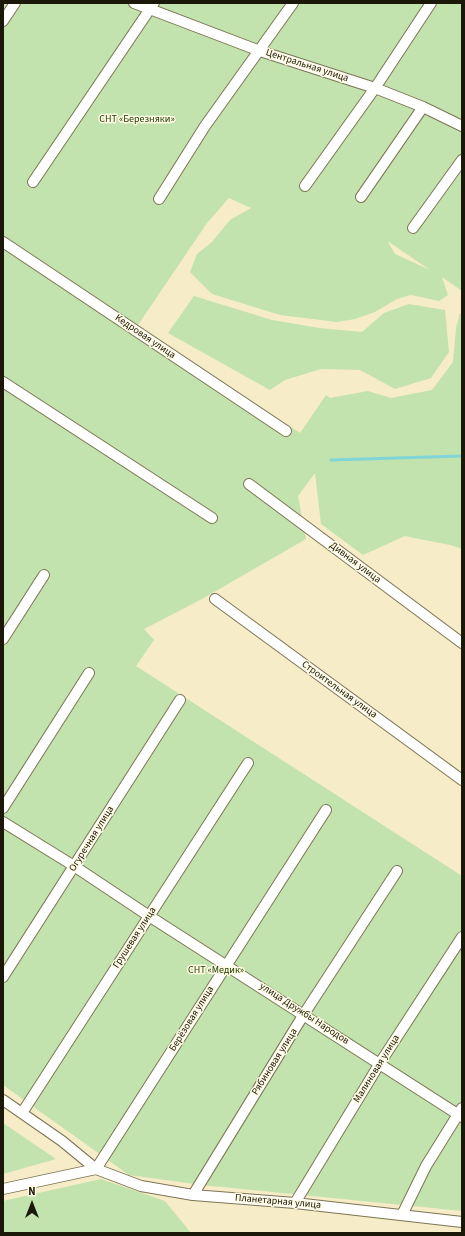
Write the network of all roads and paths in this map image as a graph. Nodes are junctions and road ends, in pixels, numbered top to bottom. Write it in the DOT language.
graph roads {
  1 [pos="15,3"];
  2 [pos="134,3"];
  3 [pos="293,3"];
  4 [pos="431,3"];
  5 [pos="152,6"];
  6 [pos="3,21"];
  7 [pos="260,51"];
  8 [pos="375,88"];
  9 [pos="423,108"];
  10 [pos="462,126"];
  11 [pos="462,160"];
  12 [pos="33,182"];
  13 [pos="305,186"];
  14 [pos="361,197"];
  15 [pos="159,199"];
  16 [pos="413,228"];
  17 [pos="3,242"];
  18 [pos="3,382"];
  19 [pos="286,431"];
  20 [pos="249,484"];
  21 [pos="212,518"];
  22 [pos="44,575"];
  23 [pos="215,599"];
  24 [pos="3,639"];
  25 [pos="462,643"];
  26 [pos="89,673"];
  27 [pos="180,700"];
  28 [pos="248,763"];
  29 [pos="462,780"];
  30 [pos="3,808"];
  31 [pos="326,810"];
  32 [pos="3,822"];
  33 [pos="74,866"];
  34 [pos="397,871"];
  35 [pos="149,916"];
  36 [pos="462,937"];
  37 [pos="226,965"];
  38 [pos="3,977"];
  39 [pos="304,1014"];
  40 [pos="380,1063"];
  41 [pos="3,1100"];
  42 [pos="22,1113"];
  43 [pos="461,1113"];
  44 [pos="96,1169"];
  45 [pos="3,1189"];
  46 [pos="192,1195"];
  47 [pos="295,1203"];
  48 [pos="402,1215"];
  49 [pos="462,1222"];
  1 -- 6 [label="street"];
  2 -- 5 [label="street, Центральная улица"];
  3 -- 7 [label="street"];
  4 -- 8 [label="street"];
  5 -- 7 [label="street, Центральная улица"];
  5 -- 12 [label="street"];
  7 -- 8 [label="street, Центральная улица"];
  7 -- 15 [label="street"];
  8 -- 9 [label="street, Центральная улица"];
  8 -- 13 [label="street"];
  9 -- 10 [label="street, Центральная улица"];
  9 -- 14 [label="street"];
  11 -- 16 [label="street"];
  17 -- 19 [label="street, Кедровая улица"];
  18 -- 21 [label="street"];
  20 -- 25 [label="street, Дивная улица"];
  22 -- 24 [label="street"];
  23 -- 29 [label="street, Строительная улица"];
  26 -- 30 [label="street"];
  27 -- 33 [label="street, Огуречная улица"];
  28 -- 35 [label="street, Грушевая улица"];
  31 -- 37 [label="street, Берёзовая улица"];
  32 -- 33 [label="street, улица Дружбы Народов"];
  33 -- 35 [label="street, улица Дружбы Народов"];
  33 -- 38 [label="street, Огуречная улица"];
  34 -- 39 [label="street, Рябиновая улица"];
  35 -- 37 [label="street, улица Дружбы Народов"];
  35 -- 42 [label="street, Грушевая улица"];
  36 -- 40 [label="street, Малиновая улица"];
  37 -- 39 [label="street, улица Дружбы Народов"];
  37 -- 44 [label="street, Берёзовая улица"];
  39 -- 40 [label="street, улица Дружбы Народов"];
  39 -- 46 [label="street, Рябиновая улица"];
  40 -- 43 [label="street, улица Дружбы Народов"];
  40 -- 47 [label="street, Малиновая улица"];
  41 -- 42 [label="street"];
  42 -- 44 [label="street"];
  43 -- 48 [label="street"];
  44 -- 45 [label="street"];
  44 -- 46 [label="street, Планетарная улица"];
  46 -- 47 [label="street, Планетарная улица"];
  47 -- 48 [label="street, Планетарная улица"];
  48 -- 49 [label="street, Планетарная улица"];
}
